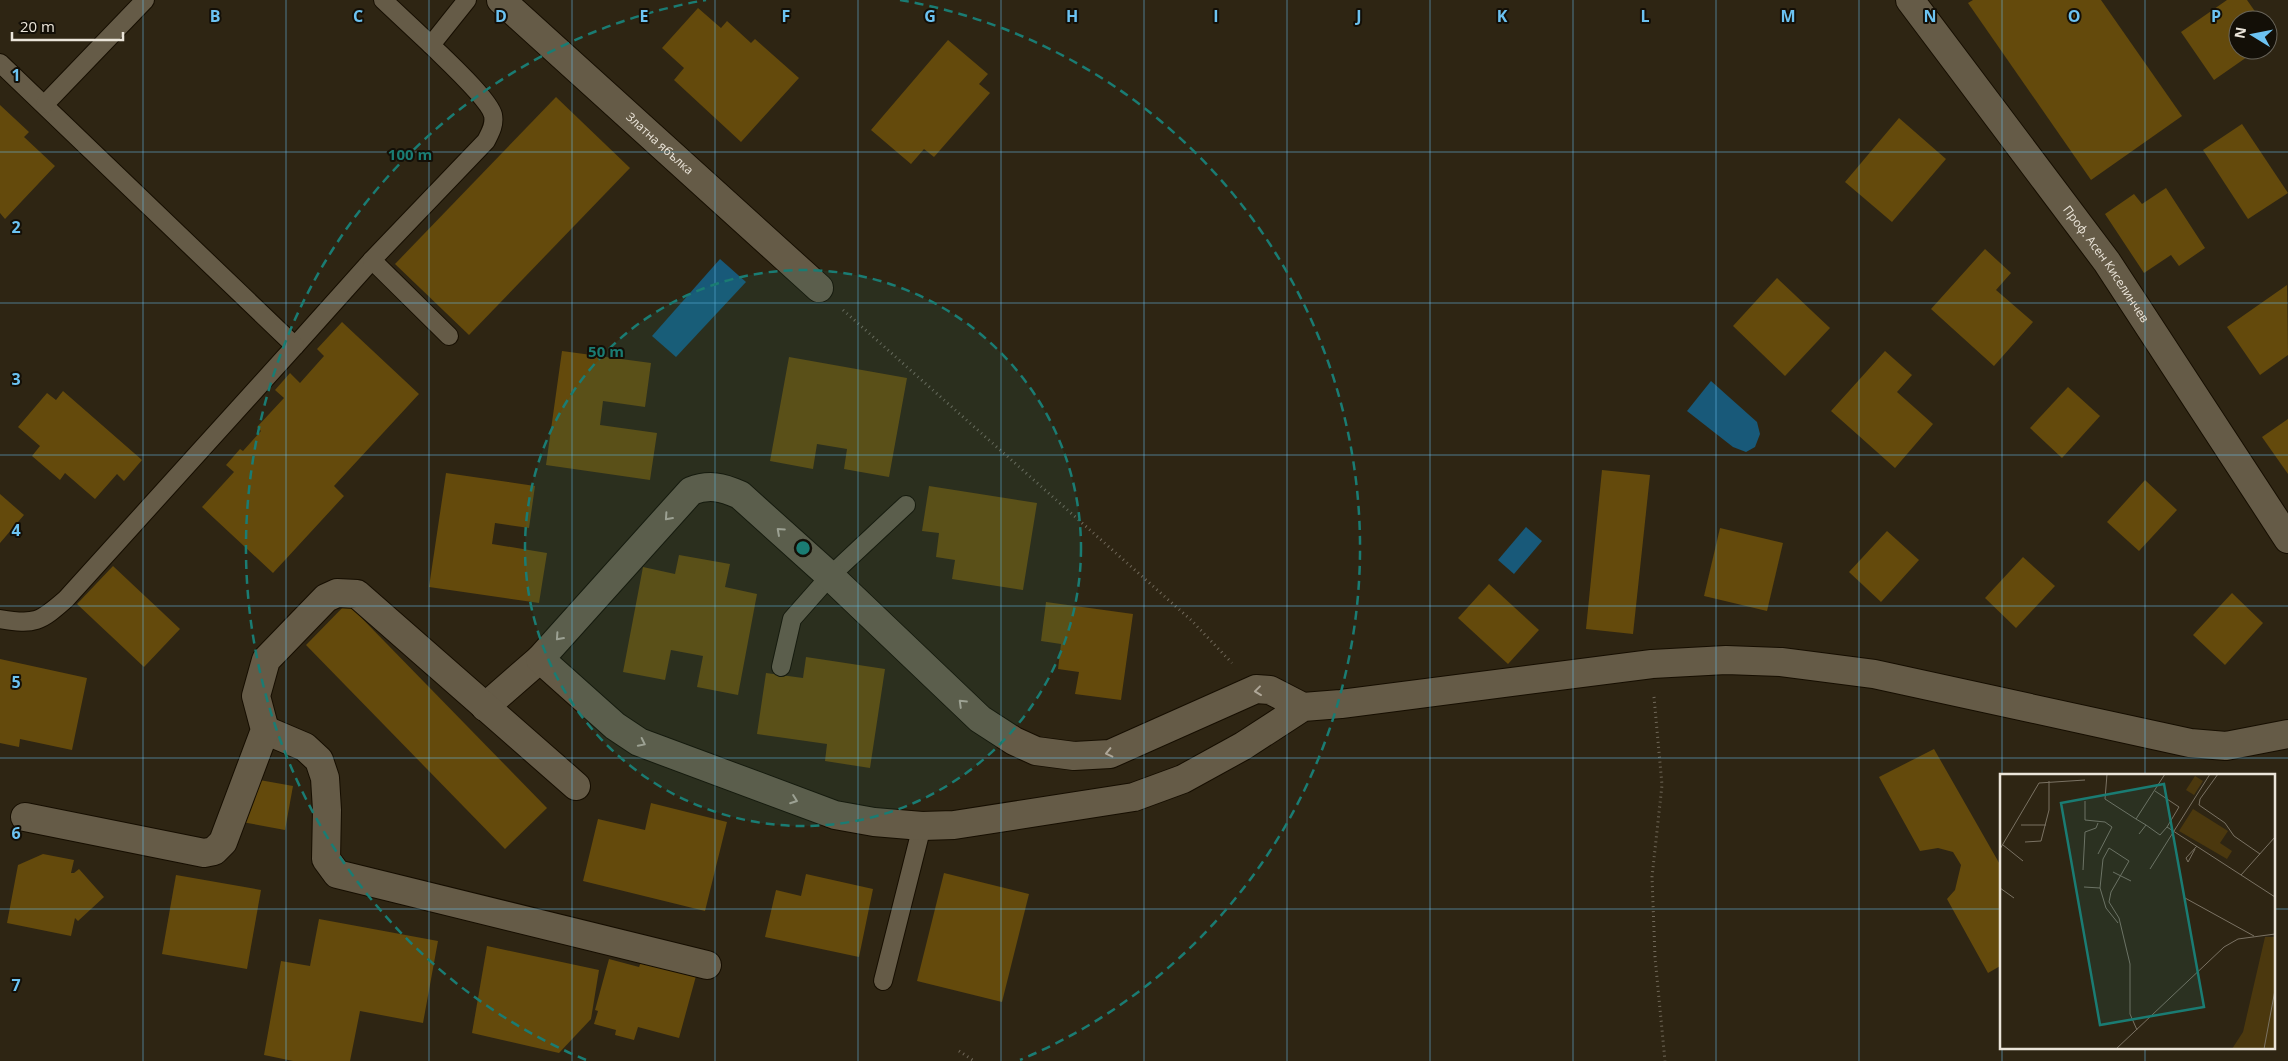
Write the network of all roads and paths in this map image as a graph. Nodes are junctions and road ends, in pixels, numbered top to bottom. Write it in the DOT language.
graph roads {
  1 [pos="145,0"];
  2 [pos="383,0"];
  3 [pos="467,0"];
  4 [pos="501,0"];
  5 [pos="1910,0"];
  6 [pos="432,45"];
  7 [pos="0,62"];
  8 [pos="45,104"];
  9 [pos="372,260"];
  10 [pos="818,288"];
  11 [pos="448,336"];
  12 [pos="295,346"];
  13 [pos="906,505"];
  14 [pos="2288,539"];
  15 [pos="830,576"];
  16 [pos="0,619"];
  17 [pos="540,660"];
  18 [pos="1652,664"];
  19 [pos="781,667"];
  20 [pos="1256,689"];
  21 [pos="485,707"];
  22 [pos="1303,707"];
  23 [pos="265,730"];
  24 [pos="2288,734"];
  25 [pos="576,786"];
  26 [pos="25,817"];
  27 [pos="922,826"];
  28 [pos="707,965"];
  29 [pos="883,981"];
  30 [pos="959,1051"];
  31 [pos="974,1061"];
  32 [pos="1664,1061"];
  1 -- 8 [label="lane"];
  2 -- 6 [label="lane"];
  3 -- 6 [label="lane"];
  4 -- 10 [label="street, Златна ябълка"];
  5 -- 14 [label="street, Проф. Асен Киселинчев"];
  6 -- 9 [label="lane"];
  7 -- 8 [label="lane"];
  8 -- 12 [label="lane"];
  9 -- 11 [label="lane"];
  9 -- 12 [label="lane"];
  10 -- 20 [label="path"];
  12 -- 16 [label="lane"];
  13 -- 15 [label="lane"];
  15 -- 17 [label="street, one-way"];
  15 -- 19 [label="lane"];
  20 -- 15 [label="street, one-way"];
  17 -- 21 [label="street"];
  17 -- 27 [label="street, one-way"];
  18 -- 22 [label="street"];
  18 -- 24 [label="street"];
  18 -- 32 [label="path"];
  22 -- 20 [label="street, one-way"];
  21 -- 23 [label="street"];
  21 -- 25 [label="street"];
  22 -- 27 [label="street"];
  23 -- 26 [label="street"];
  23 -- 28 [label="street"];
  27 -- 29 [label="lane"];
  30 -- 31 [label="path"];
}
